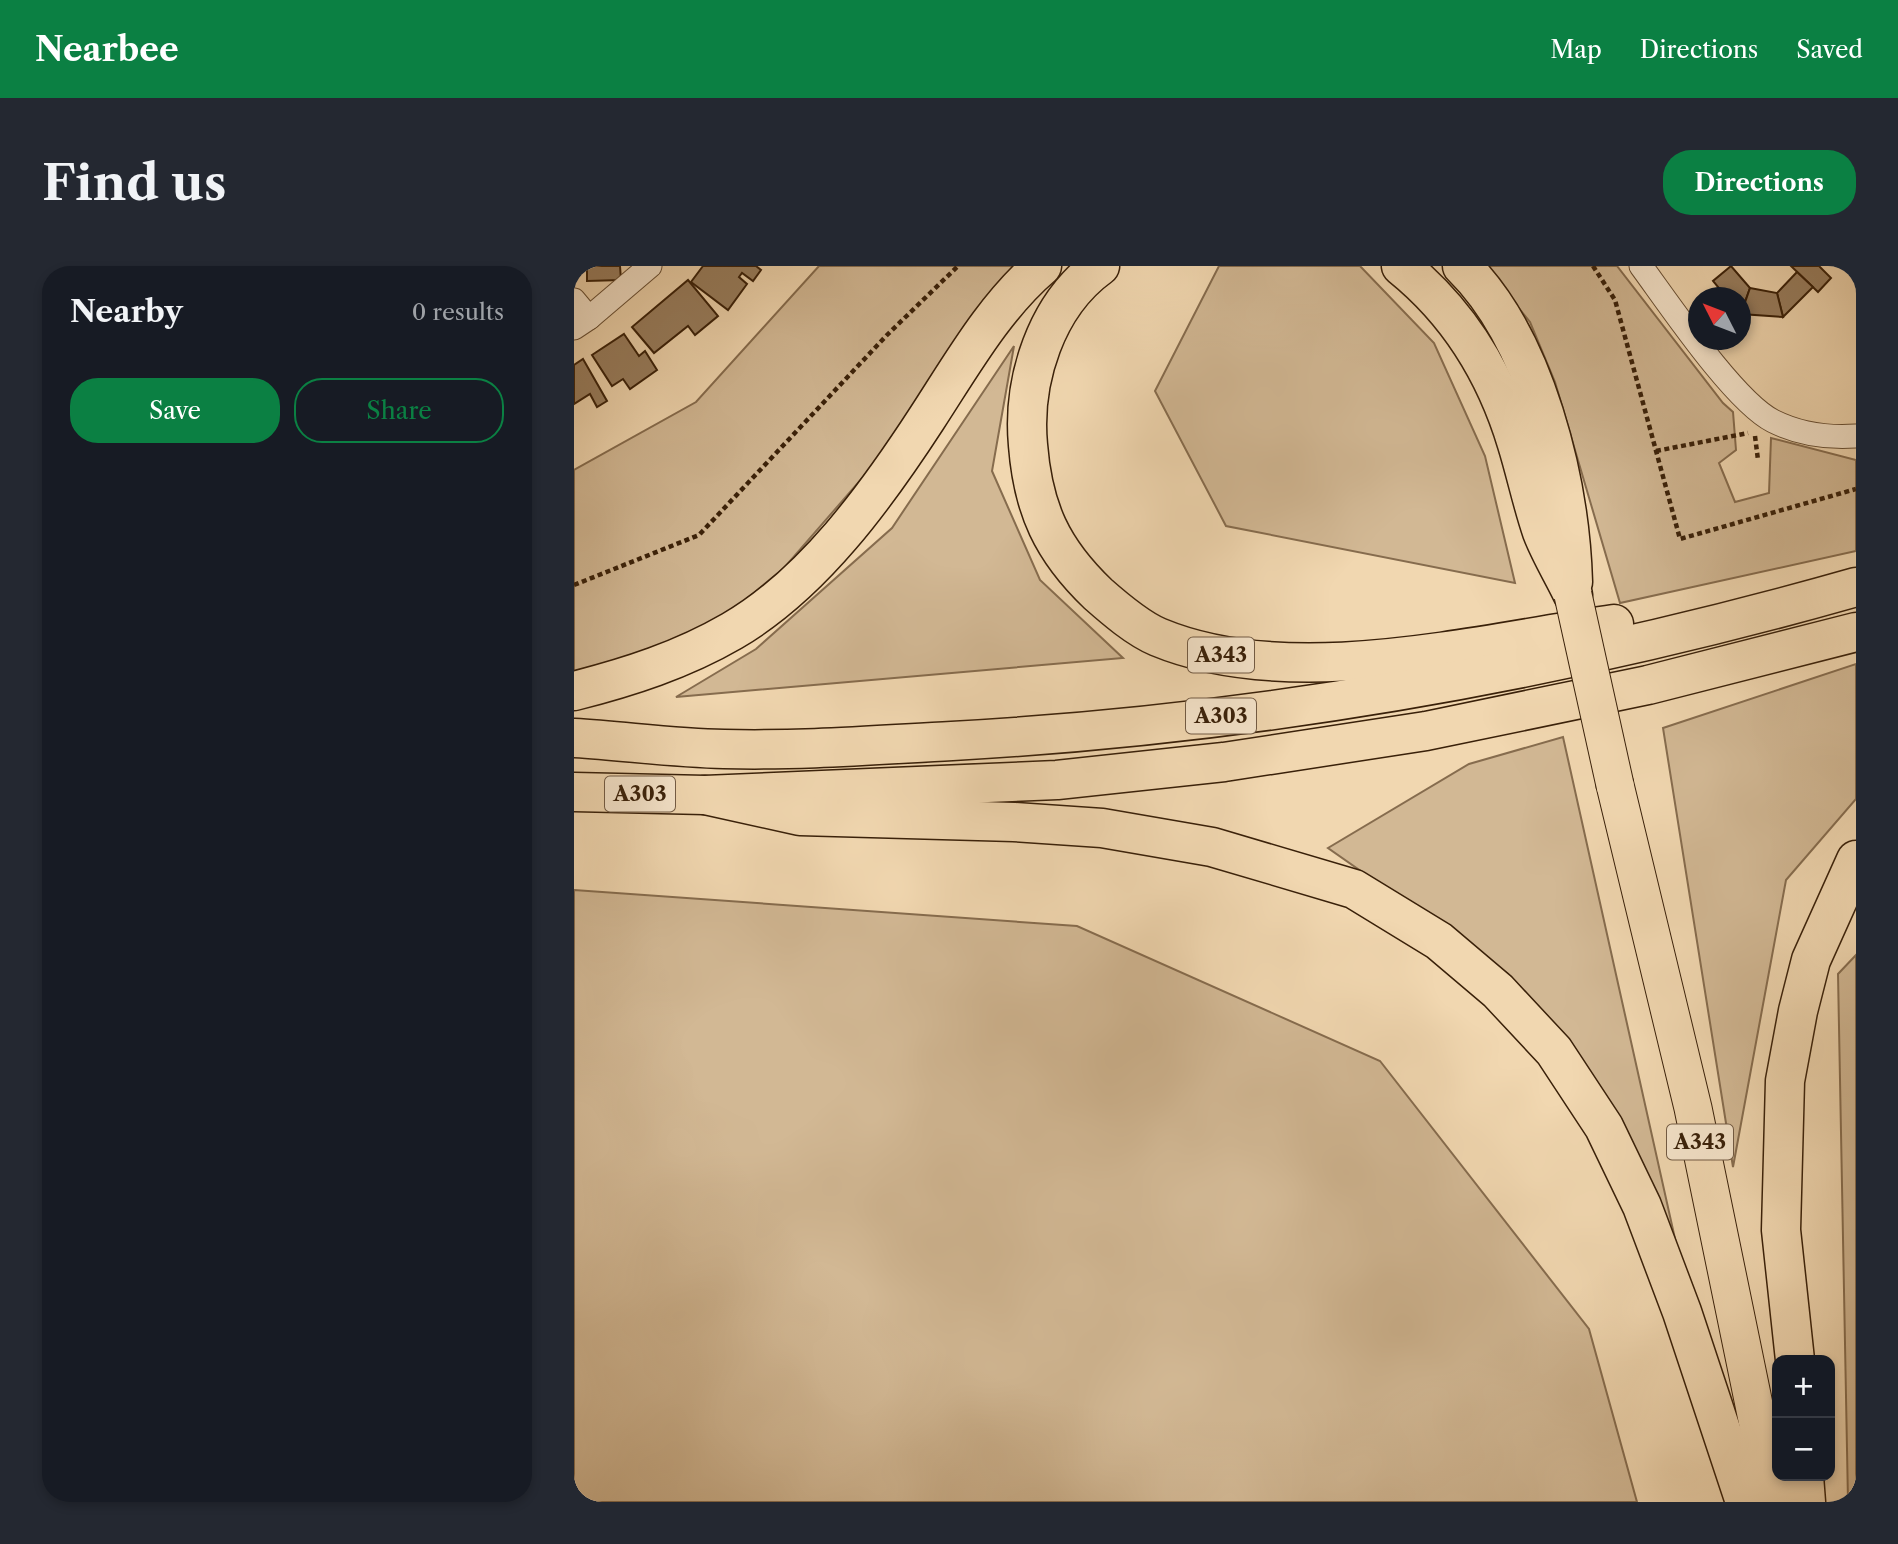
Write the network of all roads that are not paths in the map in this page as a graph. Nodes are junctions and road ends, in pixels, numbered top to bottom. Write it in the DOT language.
graph roads {
  1 [pos="650,266"];
  2 [pos="1042,266"];
  3 [pos="1100,266"];
  4 [pos="1401,266"];
  5 [pos="1461,266"];
  6 [pos="1641,266"];
  7 [pos="574,300"];
  8 [pos="581,323"];
  9 [pos="1856,436"];
  10 [pos="1557,532"];
  11 [pos="1856,587"];
  12 [pos="1573,595"];
  13 [pos="1728,623"];
  14 [pos="1856,632"];
  15 [pos="574,691"];
  16 [pos="574,738"];
  17 [pos="574,792"];
  18 [pos="705,795"];
  19 [pos="1856,860"];
  20 [pos="1794,1355"];
  21 [pos="1804,1481"];
  22 [pos="1745,1502"];
  23 [pos="1774,1502"];
  24 [pos="1806,1502"];
  1 -- 8 [label="street"];
  2 -- 15 [label="highway"];
  3 -- 13 [label="highway, A343"];
  4 -- 10 [label="highway, A343"];
  5 -- 10 [label="highway, A343"];
  6 -- 9 [label="street"];
  7 -- 8 [label="street"];
  10 -- 12 [label="highway, A343"];
  11 -- 13 [label="highway, A303"];
  12 -- 23 [label="main road, A343, bridge"];
  13 -- 16 [label="highway, A303"];
  14 -- 18 [label="highway, A303"];
  17 -- 18 [label="highway, A303"];
  18 -- 22 [label="highway"];
  19 -- 20 [label="highway"];
  21 -- 24 [label="highway"];
}
